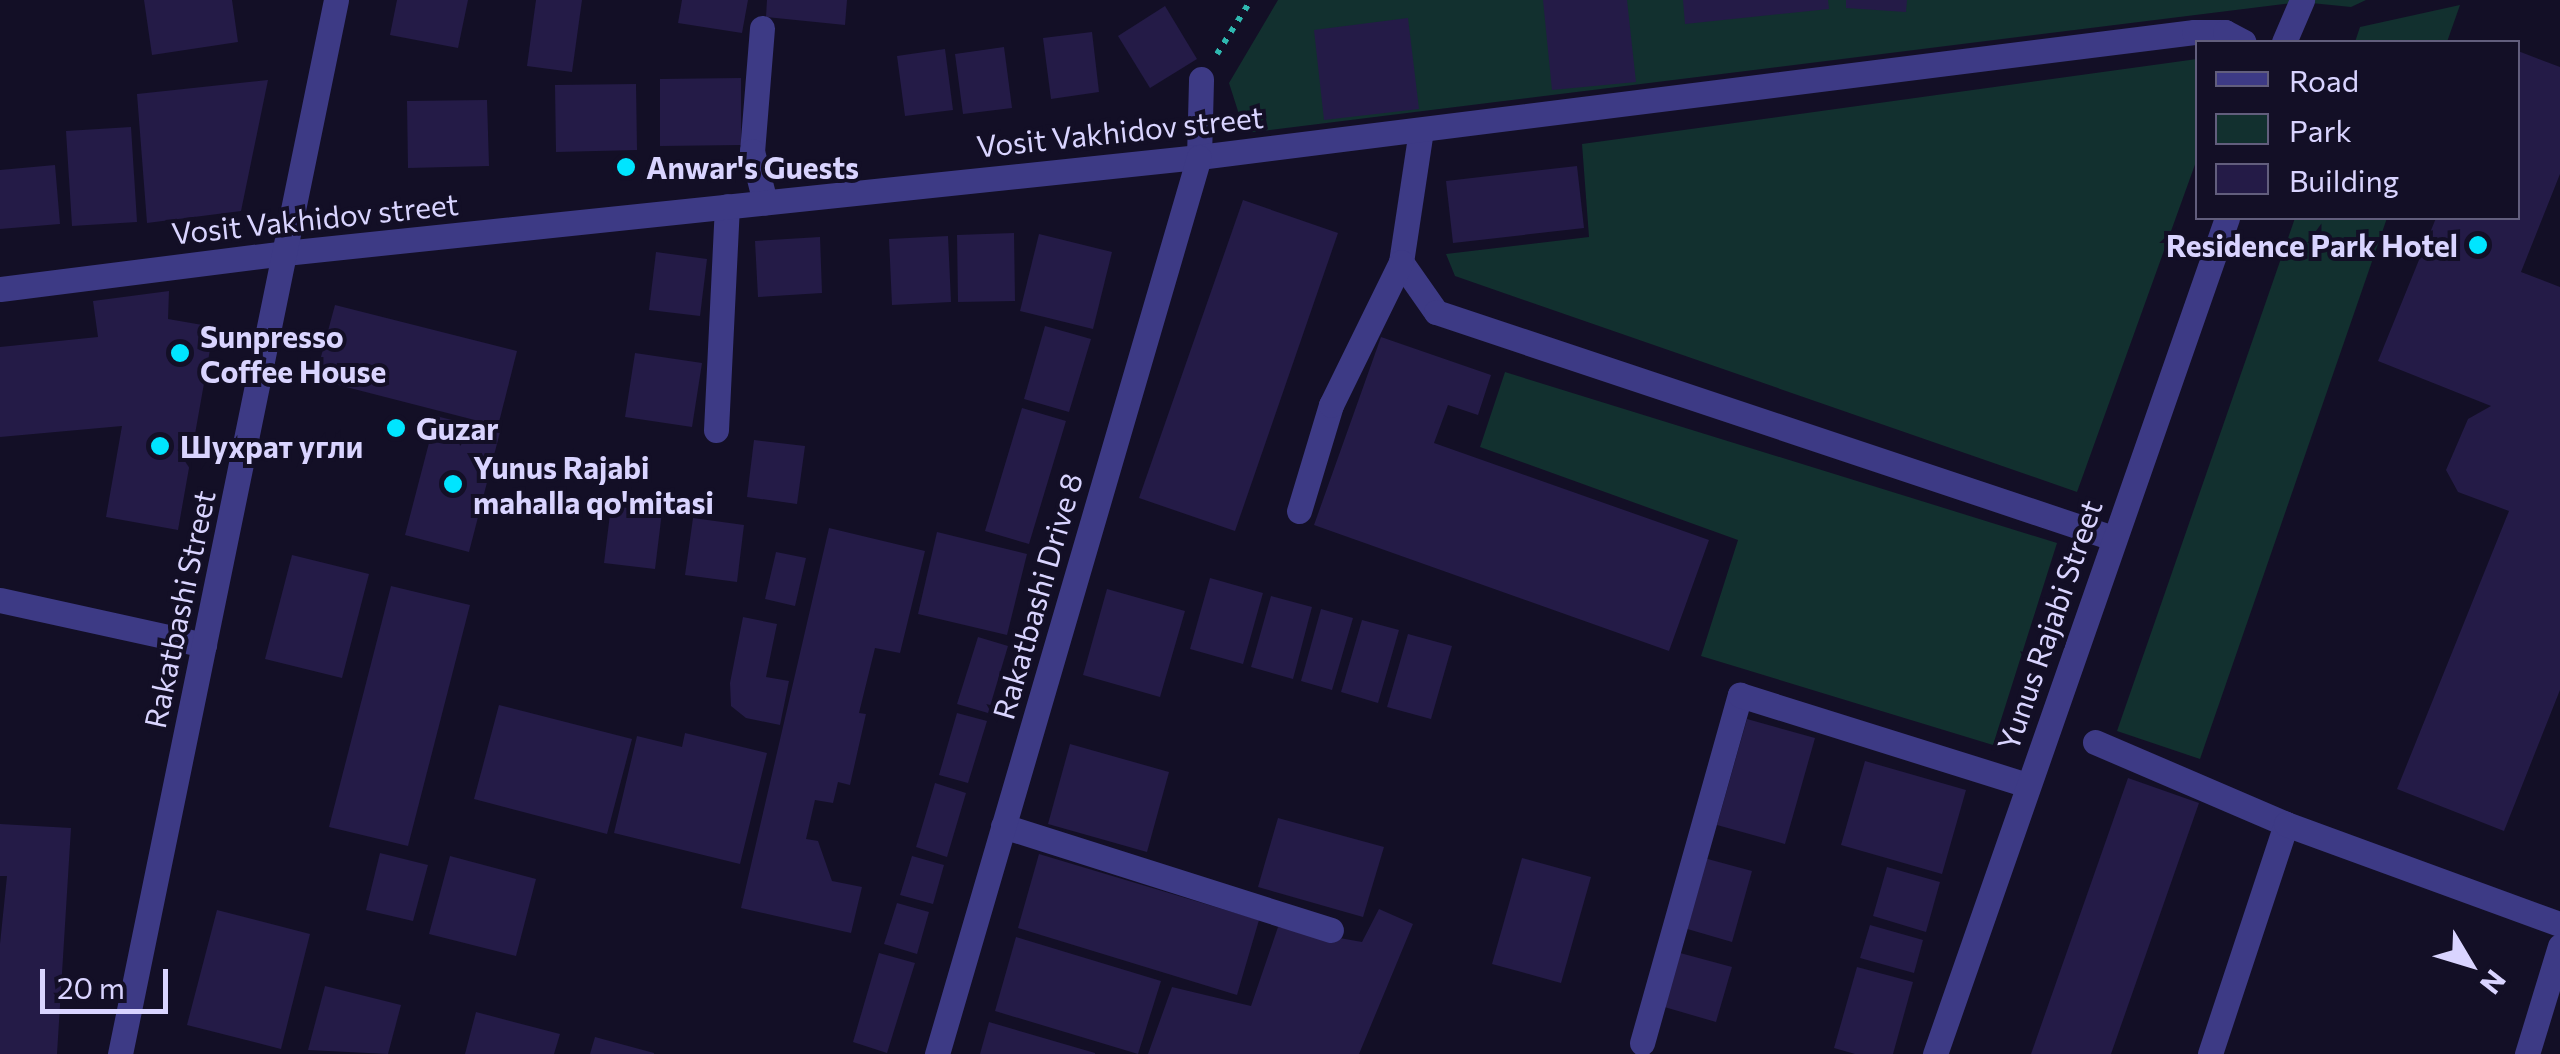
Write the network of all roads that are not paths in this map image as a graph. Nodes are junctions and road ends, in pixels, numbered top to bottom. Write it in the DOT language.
graph roads {
  1 [pos="336,0"];
  2 [pos="2302,0"];
  3 [pos="762,28"];
  4 [pos="2240,40"];
  5 [pos="2285,40"];
  6 [pos="1201,79"];
  7 [pos="1420,130"];
  8 [pos="1199,156"];
  9 [pos="765,202"];
  10 [pos="727,206"];
  11 [pos="2226,220"];
  12 [pos="285,253"];
  13 [pos="1401,262"];
  14 [pos="0,289"];
  15 [pos="716,430"];
  16 [pos="1299,512"];
  17 [pos="2113,538"];
  18 [pos="0,600"];
  19 [pos="204,645"];
  20 [pos="2094,742"];
  21 [pos="2028,785"];
  22 [pos="2286,824"];
  23 [pos="1004,826"];
  24 [pos="2560,924"];
  25 [pos="1332,930"];
  26 [pos="2560,946"];
  27 [pos="1642,1043"];
  28 [pos="122,1054"];
  29 [pos="937,1054"];
  30 [pos="1936,1054"];
  31 [pos="2210,1054"];
  32 [pos="2527,1054"];
  1 -- 12 [label="street, Rakatbashi Street"];
  2 -- 5 [label="street"];
  3 -- 9 [label="street"];
  4 -- 7 [label="street, Vosit Vakhidov street"];
  6 -- 8 [label="street, Rakatbashi Drive 8"];
  7 -- 8 [label="street, Vosit Vakhidov street"];
  7 -- 13 [label="street"];
  8 -- 9 [label="street, Vosit Vakhidov street"];
  8 -- 23 [label="street, Rakatbashi Drive 8"];
  9 -- 10 [label="street, Vosit Vakhidov street"];
  10 -- 12 [label="street, Vosit Vakhidov street"];
  10 -- 15 [label="street"];
  11 -- 17 [label="street, Yunus Rajabi Street"];
  12 -- 14 [label="street, Vosit Vakhidov street"];
  12 -- 19 [label="street, Rakatbashi Street"];
  13 -- 16 [label="street"];
  13 -- 17 [label="street"];
  17 -- 21 [label="street, Yunus Rajabi Street"];
  18 -- 19 [label="street"];
  19 -- 28 [label="street, Rakatbashi Street"];
  20 -- 22 [label="street"];
  21 -- 27 [label="street"];
  21 -- 30 [label="street, Yunus Rajabi Street"];
  22 -- 24 [label="street"];
  22 -- 31 [label="street"];
  23 -- 25 [label="street"];
  23 -- 29 [label="street, Rakatbashi Drive 8"];
  26 -- 32 [label="street"];
}
